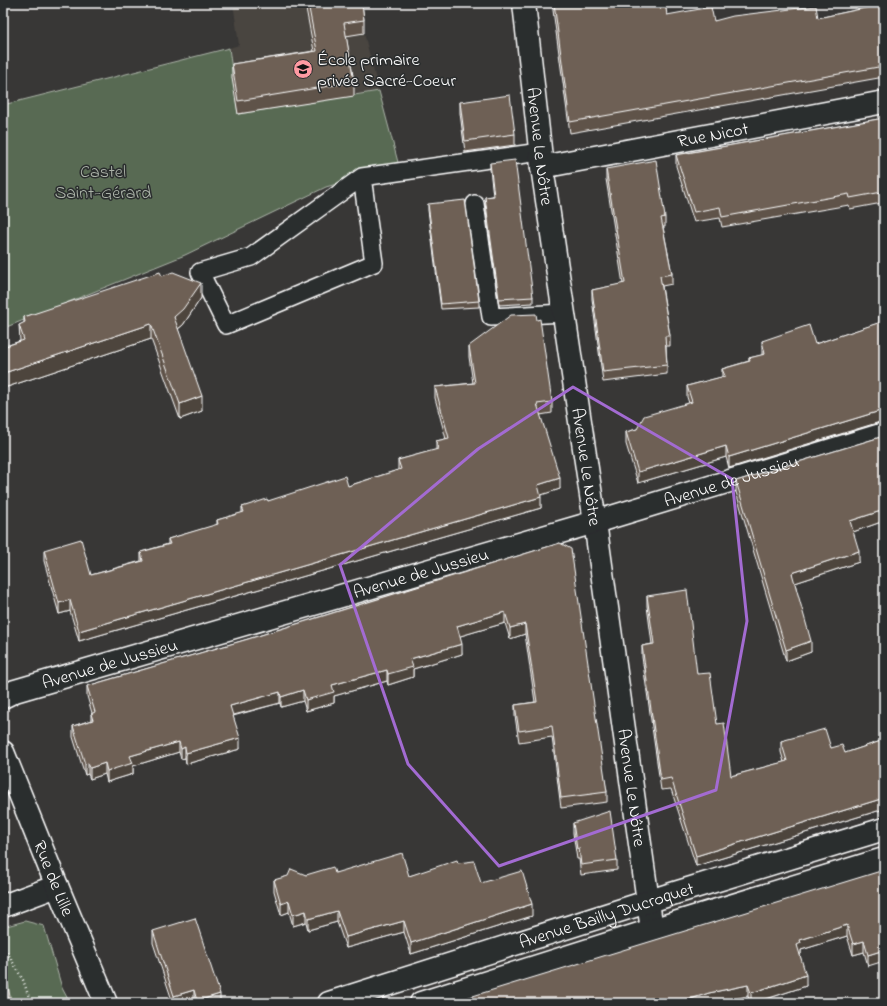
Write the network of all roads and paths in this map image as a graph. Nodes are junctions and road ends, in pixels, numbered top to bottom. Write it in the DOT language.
graph roads {
  1 [pos="524,3"];
  2 [pos="884,102"];
  3 [pos="541,159"];
  4 [pos="362,177"];
  5 [pos="476,204"];
  6 [pos="564,313"];
  7 [pos="884,434"];
  8 [pos="595,522"];
  9 [pos="3,696"];
  10 [pos="3,752"];
  11 [pos="884,829"];
  12 [pos="884,859"];
  13 [pos="57,886"];
  14 [pos="648,902"];
  15 [pos="3,906"];
  16 [pos="652,930"];
  17 [pos="3,945"];
  18 [pos="31,1003"];
  19 [pos="106,1003"];
  20 [pos="329,1003"];
  21 [pos="421,1003"];
  1 -- 3 [label="street, Avenue Le Nôtre"];
  2 -- 3 [label="street, Rue Nicot"];
  3 -- 4 [label="lane"];
  3 -- 6 [label="street, Avenue Le Nôtre"];
  4 -- 4 [label="lane"];
  5 -- 6 [label="lane"];
  6 -- 8 [label="street, Avenue Le Nôtre"];
  7 -- 8 [label="street, Avenue de Jussieu"];
  8 -- 9 [label="street, Avenue de Jussieu"];
  8 -- 14 [label="street, Avenue Le Nôtre"];
  10 -- 13 [label="street, Rue de Lille"];
  11 -- 14 [label="street, Avenue Bailly Ducroquet"];
  12 -- 16 [label="street, Avenue Bailly Ducroquet"];
  13 -- 15 [label="street"];
  13 -- 19 [label="street, Rue de Lille"];
  14 -- 16 [label="street, Avenue Le Nôtre"];
  14 -- 20 [label="street, Avenue Bailly Ducroquet"];
  16 -- 21 [label="street, Avenue Bailly Ducroquet"];
  17 -- 18 [label="path"];
}
